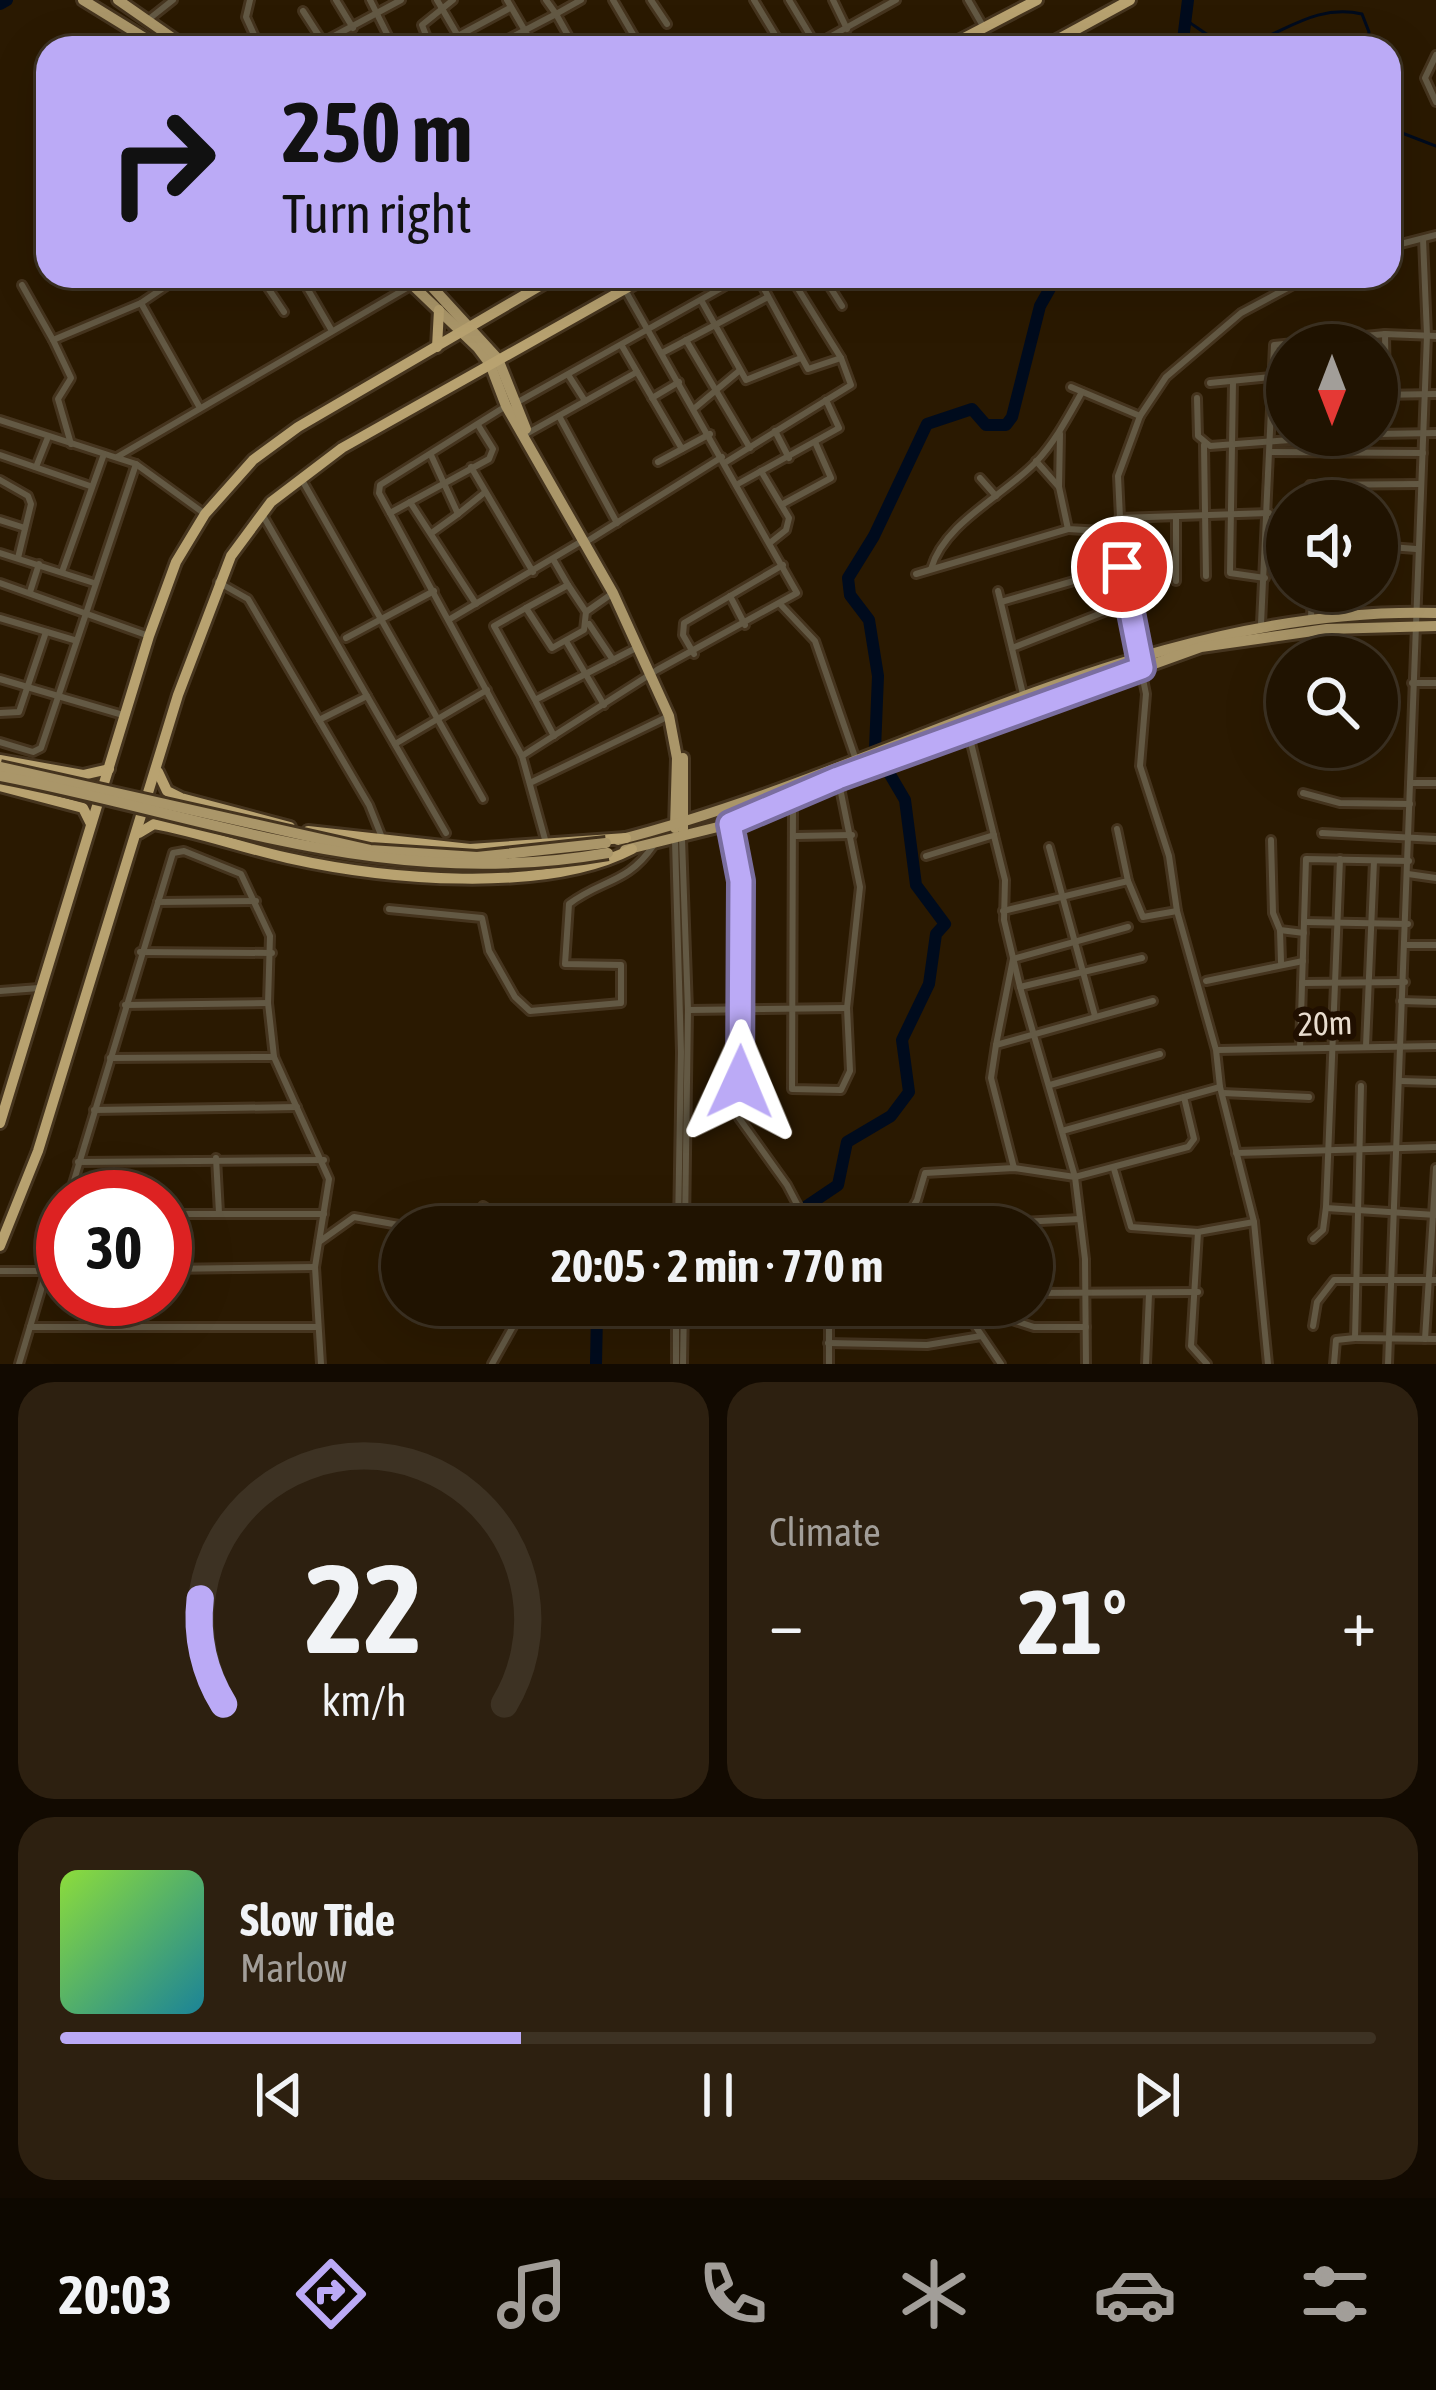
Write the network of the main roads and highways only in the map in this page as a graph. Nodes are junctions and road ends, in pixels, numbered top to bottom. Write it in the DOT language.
graph roads {
  1 [pos="83,0"];
  2 [pos="118,0"];
  3 [pos="1036,0"];
  4 [pos="1128,2"];
  5 [pos="99,3"];
  6 [pos="144,36"];
  7 [pos="171,36"];
  8 [pos="966,36"];
  9 [pos="1064,36"];
  10 [pos="424,288"];
  11 [pos="427,288"];
  12 [pos="536,288"];
  13 [pos="628,288"];
  14 [pos="439,310"];
  15 [pos="466,327"];
  16 [pos="437,346"];
  17 [pos="494,361"];
  18 [pos="510,405"];
  19 [pos="586,540"];
  20 [pos="1436,613"];
  21 [pos="1413,619"];
  22 [pos="1436,626"];
  23 [pos="1142,661"];
  24 [pos="655,673"];
  25 [pos="886,754"];
  26 [pos="865,760"];
  27 [pos="0,763"];
  28 [pos="109,769"];
  29 [pos="158,770"];
  30 [pos="0,776"];
  31 [pos="0,786"];
  32 [pos="684,799"];
  33 [pos="704,816"];
  34 [pos="91,824"];
  35 [pos="679,825"];
  36 [pos="137,835"];
  37 [pos="678,840"];
  38 [pos="629,843"];
  39 [pos="607,848"];
  40 [pos="0,1123"];
  41 [pos="0,1246"];
  1 -- 5 [label="main road"];
  2 -- 7 [label="main road"];
  3 -- 8 [label="highway"];
  4 -- 9 [label="highway"];
  5 -- 6 [label="main road"];
  10 -- 14 [label="main road"];
  11 -- 15 [label="main road"];
  12 -- 15 [label="highway"];
  13 -- 17 [label="highway"];
  14 -- 15 [label="main road"];
  14 -- 16 [label="highway"];
  15 -- 16 [label="highway"];
  15 -- 17 [label="main road"];
  16 -- 28 [label="highway"];
  17 -- 18 [label="main road"];
  17 -- 29 [label="highway"];
  18 -- 19 [label="main road"];
  18 -- 19 [label="main road"];
  19 -- 24 [label="main road"];
  19 -- 24 [label="main road"];
  20 -- 21 [label="main road"];
  21 -- 22 [label="main road"];
  21 -- 23 [label="main road"];
  21 -- 23 [label="main road"];
  23 -- 25 [label="main road"];
  23 -- 25 [label="main road"];
  24 -- 32 [label="main road"];
  24 -- 35 [label="main road"];
  25 -- 26 [label="main road"];
  26 -- 33 [label="main road"];
  26 -- 37 [label="main road"];
  27 -- 28 [label="highway"];
  27 -- 39 [label="main road, bridge"];
  28 -- 34 [label="highway"];
  29 -- 36 [label="highway"];
  29 -- 38 [label="highway"];
  30 -- 39 [label="main road, bridge"];
  31 -- 34 [label="highway"];
  32 -- 33 [label="main road"];
  32 -- 35 [label="main road"];
  33 -- 35 [label="main road"];
  34 -- 40 [label="highway"];
  35 -- 37 [label="main road"];
  35 -- 38 [label="main road"];
  36 -- 38 [label="highway"];
  36 -- 41 [label="highway"];
  37 -- 38 [label="main road"];
  38 -- 39 [label="main road"];
}
